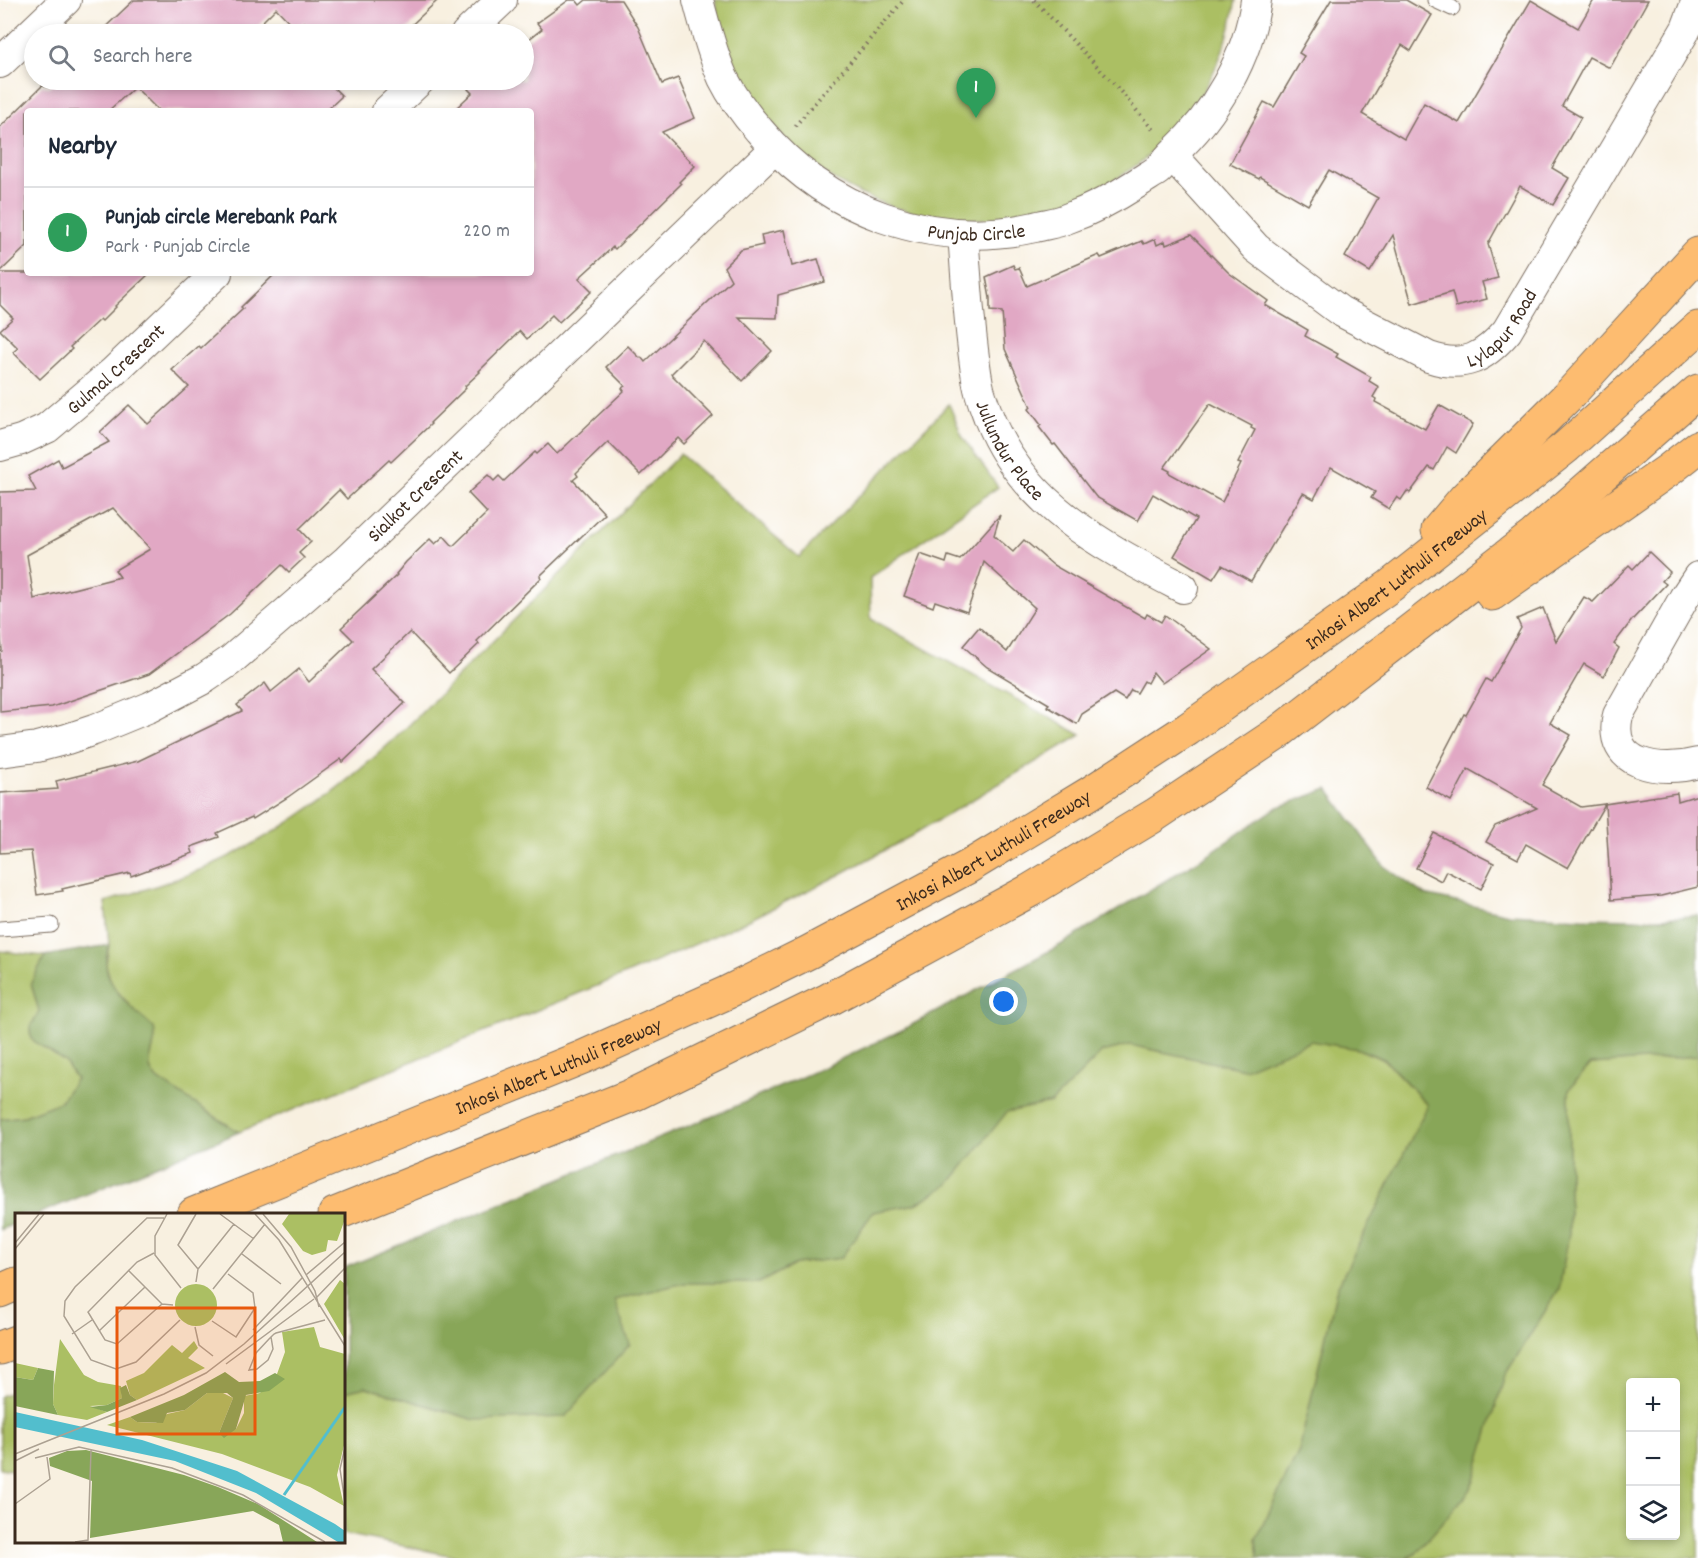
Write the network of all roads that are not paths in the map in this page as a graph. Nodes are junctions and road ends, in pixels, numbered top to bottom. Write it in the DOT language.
graph roads {
  1 [pos="66,0"];
  2 [pos="502,0"];
  3 [pos="698,0"];
  4 [pos="1256,0"];
  5 [pos="1436,0"];
  6 [pos="1697,0"];
  7 [pos="1452,8"];
  8 [pos="41,24"];
  9 [pos="477,24"];
  10 [pos="24,40"];
  11 [pos="0,63"];
  12 [pos="409,90"];
  13 [pos="390,108"];
  14 [pos="774,149"];
  15 [pos="1172,154"];
  16 [pos="963,234"];
  17 [pos="1698,254"];
  18 [pos="214,276"];
  19 [pos="1698,328"];
  20 [pos="1698,391"];
  21 [pos="0,446"];
  22 [pos="1698,447"];
  23 [pos="1698,577"];
  24 [pos="1390,586"];
  25 [pos="1183,588"];
  26 [pos="1275,735"];
  27 [pos="0,752"];
  28 [pos="1698,763"];
  29 [pos="51,925"];
  30 [pos="0,929"];
  31 [pos="199,1213"];
  32 [pos="339,1213"];
  33 [pos="15,1284"];
  34 [pos="0,1291"];
  35 [pos="15,1342"];
  36 [pos="0,1348"];
  1 -- 8 [label="street"];
  2 -- 9 [label="street"];
  3 -- 14 [label="street, Punjab Circle"];
  4 -- 15 [label="street, Punjab Circle"];
  5 -- 7 [label="lane"];
  6 -- 15 [label="street, Lylapur Road"];
  10 -- 11 [label="street"];
  12 -- 13 [label="street"];
  14 -- 16 [label="street, Punjab Circle"];
  14 -- 27 [label="street, Sialkot Crescent"];
  15 -- 16 [label="street, Punjab Circle"];
  16 -- 25 [label="street, Jullundur Place"];
  17 -- 24 [label="highway"];
  18 -- 21 [label="street, Gulmal Crescent"];
  19 -- 24 [label="highway, Inkosi Albert Luthuli Freeway"];
  20 -- 26 [label="highway"];
  22 -- 26 [label="highway"];
  23 -- 28 [label="street"];
  24 -- 31 [label="highway, Inkosi Albert Luthuli Freeway"];
  26 -- 32 [label="highway"];
  29 -- 30 [label="lane"];
  33 -- 34 [label="highway"];
  35 -- 36 [label="highway"];
}
